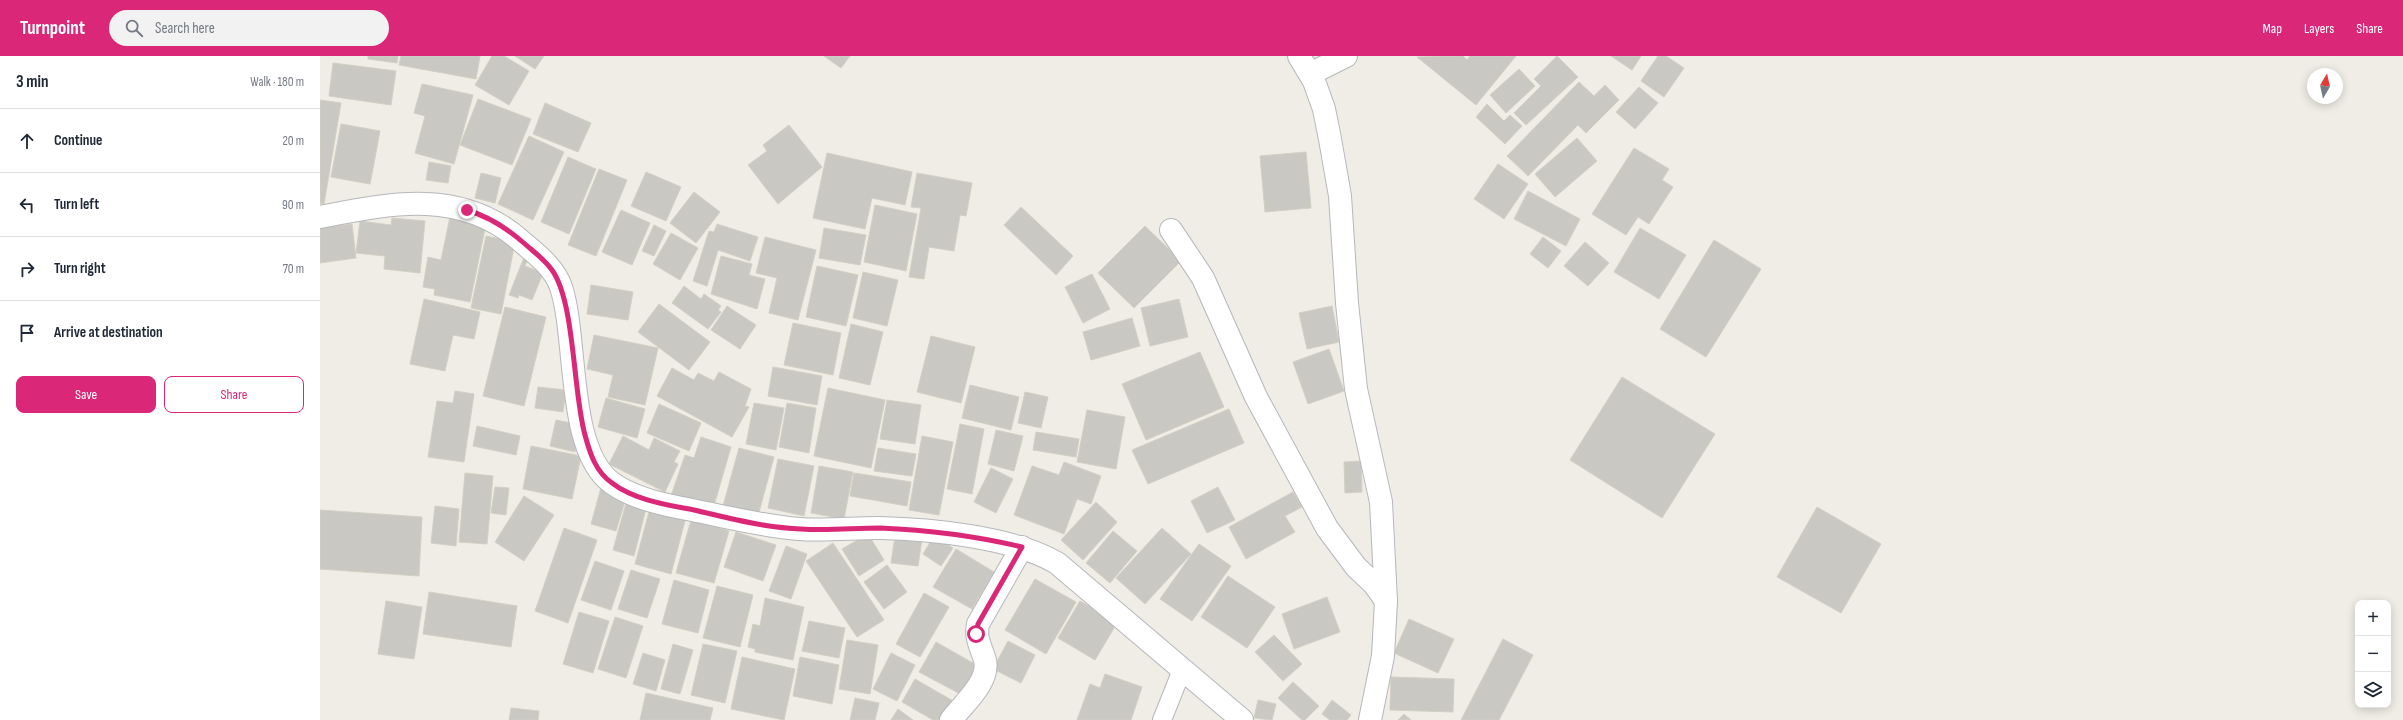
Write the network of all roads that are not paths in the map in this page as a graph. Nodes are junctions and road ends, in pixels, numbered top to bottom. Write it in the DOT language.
graph roads {
  1 [pos="1346,56"];
  2 [pos="1304,65"];
  3 [pos="320,217"];
  4 [pos="1171,230"];
  5 [pos="1022,547"];
  6 [pos="1386,601"];
  7 [pos="1182,670"];
  8 [pos="950,720"];
  9 [pos="1162,720"];
  10 [pos="1242,720"];
  11 [pos="1370,720"];
  1 -- 2 [label="street"];
  2 -- 6 [label="street"];
  3 -- 5 [label="street"];
  4 -- 6 [label="street"];
  5 -- 7 [label="street"];
  5 -- 8 [label="street"];
  6 -- 11 [label="street"];
  7 -- 9 [label="lane"];
  7 -- 10 [label="street"];
}
